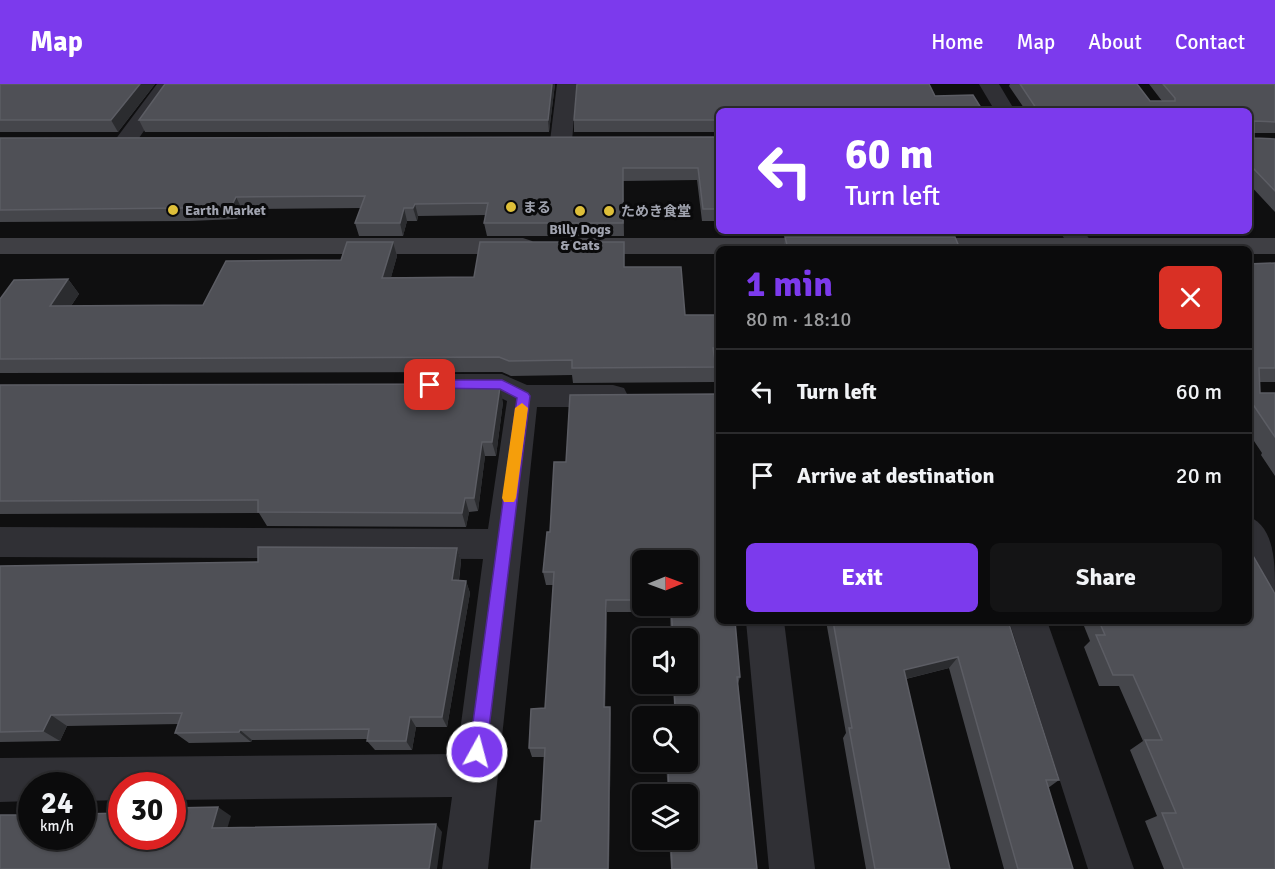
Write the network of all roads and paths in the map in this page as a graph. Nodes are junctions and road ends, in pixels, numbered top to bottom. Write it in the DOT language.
graph roads {
  1 [pos="167,84"];
  2 [pos="567,84"];
  3 [pos="989,84"];
  4 [pos="1003,108"];
  5 [pos="126,140"];
  6 [pos="104,141"];
  7 [pos="150,141"];
  8 [pos="537,141"];
  9 [pos="561,141"];
  10 [pos="583,141"];
  11 [pos="1079,242"];
  12 [pos="0,246"];
  13 [pos="856,246"];
  14 [pos="891,246"];
  15 [pos="1275,246"];
  16 [pos="430,385"];
  17 [pos="523,396"];
  18 [pos="638,396"];
  19 [pos="1252,537"];
  20 [pos="0,542"];
  21 [pos="503,544"];
  22 [pos="1275,576"];
  23 [pos="765,624"];
  24 [pos="1029,624"];
  25 [pos="475,774"];
  26 [pos="0,780"];
  27 [pos="465,869"];
  28 [pos="792,869"];
  29 [pos="1112,869"];
  1 -- 5 [label="street"];
  2 -- 9 [label="street"];
  3 -- 4 [label="street"];
  5 -- 6 [label="street"];
  5 -- 7 [label="street"];
  8 -- 9 [label="street"];
  9 -- 10 [label="street"];
  11 -- 14 [label="street"];
  11 -- 15 [label="street"];
  12 -- 13 [label="street"];
  16 -- 17 [label="street"];
  17 -- 18 [label="street"];
  17 -- 21 [label="street"];
  19 -- 22 [label="street"];
  20 -- 21 [label="street"];
  21 -- 25 [label="street"];
  23 -- 28 [label="street"];
  24 -- 29 [label="street"];
  25 -- 26 [label="street"];
  25 -- 27 [label="street"];
}
